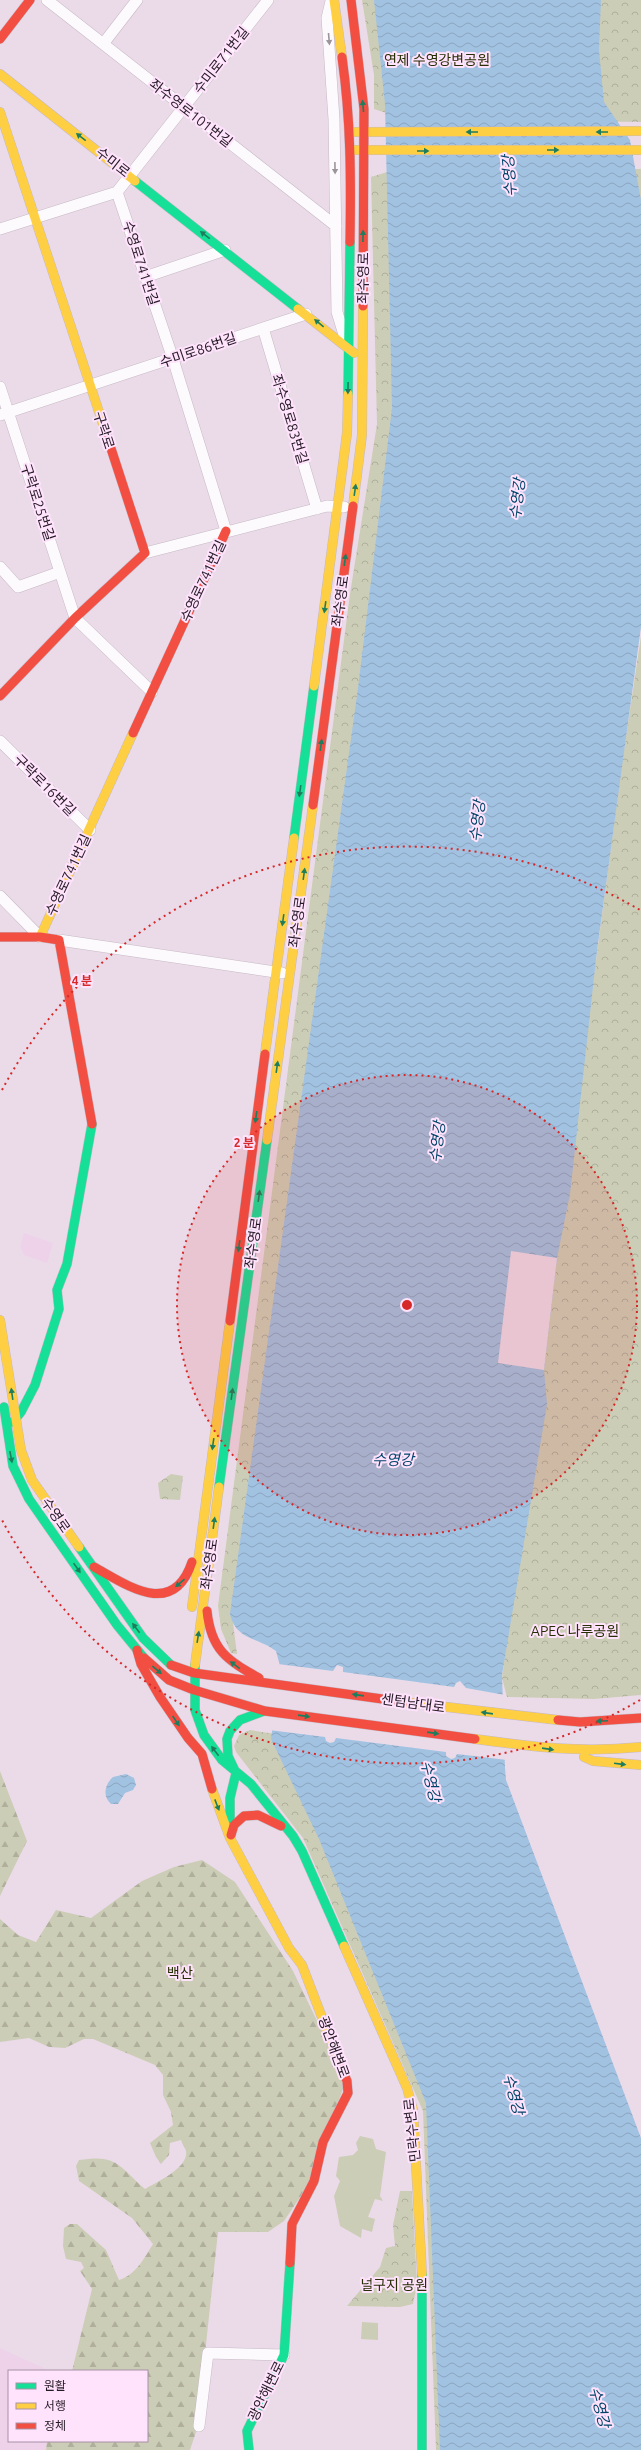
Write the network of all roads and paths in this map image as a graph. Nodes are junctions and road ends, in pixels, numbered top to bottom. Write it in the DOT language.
graph roads {
  1 [pos="30,0"];
  2 [pos="47,0"];
  3 [pos="137,0"];
  4 [pos="268,0"];
  5 [pos="333,0"];
  6 [pos="351,0"];
  7 [pos="0,39"];
  8 [pos="103,44"];
  9 [pos="0,74"];
  10 [pos="184,107"];
  11 [pos="0,112"];
  12 [pos="641,131"];
  13 [pos="350,132"];
  14 [pos="364,132"];
  15 [pos="351,150"];
  16 [pos="364,150"];
  17 [pos="641,150"];
  18 [pos="131,176"];
  19 [pos="117,192"];
  20 [pos="34,217"];
  21 [pos="336,226"];
  22 [pos="0,229"];
  23 [pos="226,250"];
  24 [pos="145,277"];
  25 [pos="306,314"];
  26 [pos="263,328"];
  27 [pos="348,349"];
  28 [pos="173,359"];
  29 [pos="362,359"];
  30 [pos="0,387"];
  31 [pos="90,387"];
  32 [pos="4,414"];
  33 [pos="338,506"];
  34 [pos="352,508"];
  35 [pos="317,509"];
  36 [pos="226,531"];
  37 [pos="145,553"];
  38 [pos="0,567"];
  39 [pos="60,572"];
  40 [pos="75,618"];
  41 [pos="152,692"];
  42 [pos="0,696"];
  43 [pos="0,741"];
  44 [pos="90,830"];
  45 [pos="0,896"];
  46 [pos="0,937"];
  47 [pos="40,937"];
  48 [pos="59,940"];
  49 [pos="276,972"];
  50 [pos="290,974"];
  51 [pos="0,1320"];
  52 [pos="0,1377"];
  53 [pos="16,1419"];
  54 [pos="6,1430"];
  55 [pos="199,1550"];
  56 [pos="91,1565"];
  57 [pos="205,1589"];
  58 [pos="190,1618"];
  59 [pos="137,1650"];
  60 [pos="186,1656"];
  61 [pos="190,1672"];
  62 [pos="269,1684"];
  63 [pos="185,1687"];
  64 [pos="194,1690"];
  65 [pos="265,1711"];
  66 [pos="641,1718"];
  67 [pos="641,1747"];
  68 [pos="574,1751"];
  69 [pos="202,1754"];
  70 [pos="641,1765"];
  71 [pos="236,1773"];
  72 [pos="233,1783"];
  73 [pos="262,1798"];
  74 [pos="293,1836"];
  75 [pos="230,1838"];
  76 [pos="284,2356"];
  77 [pos="199,2426"];
  78 [pos="249,2450"];
  79 [pos="422,2450"];
  1 -- 7 [label="main road"];
  2 -- 8 [label="street, 좌수영로101번길"];
  3 -- 8 [label="street"];
  4 -- 10 [label="street, 수미로71번길"];
  5 -- 13 [label="main road, 좌수영로"];
  5 -- 21 [label="street, one-way"];
  14 -- 6 [label="main road, 좌수영로, one-way"];
  8 -- 10 [label="street, 좌수영로101번길"];
  18 -- 9 [label="main road, 수미로, one-way"];
  10 -- 18 [label="street, 수미로71번길"];
  10 -- 21 [label="street, 좌수영로101번길"];
  11 -- 20 [label="main road, 구락로"];
  12 -- 14 [label="main road, one-way"];
  13 -- 14 [label="main road"];
  13 -- 15 [label="main road, 좌수영로"];
  14 -- 16 [label="main road, 좌수영로"];
  15 -- 16 [label="main road"];
  15 -- 27 [label="main road, 좌수영로"];
  16 -- 17 [label="main road, one-way"];
  29 -- 16 [label="main road, 좌수영로, one-way"];
  18 -- 19 [label="street"];
  23 -- 18 [label="main road, 수미로, one-way"];
  19 -- 20 [label="street"];
  19 -- 24 [label="street, 수영로741번길"];
  20 -- 22 [label="street"];
  20 -- 31 [label="main road, 구락로"];
  21 -- 27 [label="street"];
  23 -- 24 [label="street"];
  23 -- 25 [label="main road, 수미로"];
  24 -- 28 [label="street, 수영로741번길"];
  25 -- 26 [label="street, 수미로86번길"];
  27 -- 25 [label="main road, 수미로, one-way"];
  26 -- 28 [label="street, 수미로86번길"];
  26 -- 35 [label="street, 좌수영로83번길"];
  27 -- 29 [label="main road, 수미로"];
  27 -- 33 [label="main road, 좌수영로, one-way"];
  28 -- 31 [label="street, 수미로86번길"];
  28 -- 36 [label="street, 수영로741번길"];
  34 -- 29 [label="main road, 좌수영로, one-way"];
  30 -- 32 [label="street, 구락로25번길"];
  31 -- 32 [label="street, 수미로86번길"];
  31 -- 37 [label="main road, 구락로"];
  32 -- 39 [label="street, 구락로25번길"];
  33 -- 34 [label="street"];
  33 -- 35 [label="street"];
  33 -- 49 [label="main road, 좌수영로, one-way"];
  50 -- 34 [label="main road, 좌수영로, one-way"];
  35 -- 36 [label="street"];
  36 -- 37 [label="street"];
  36 -- 41 [label="main road, 수영로741번길"];
  37 -- 40 [label="main road"];
  38 -- 39 [label="street"];
  39 -- 40 [label="street, 구락로25번길"];
  40 -- 41 [label="street"];
  40 -- 42 [label="main road"];
  41 -- 44 [label="main road, 수영로741번길"];
  43 -- 44 [label="street, 구락로16번길"];
  44 -- 47 [label="main road, 수영로741번길"];
  45 -- 47 [label="street"];
  46 -- 47 [label="main road"];
  47 -- 48 [label="main road"];
  48 -- 49 [label="street"];
  48 -- 53 [label="main road"];
  49 -- 50 [label="street"];
  49 -- 55 [label="main road, 좌수영로, one-way"];
  57 -- 50 [label="main road, 좌수영로, one-way"];
  53 -- 51 [label="main road, 수영로, one-way"];
  52 -- 54 [label="main road, 수영로"];
  53 -- 54 [label="main road"];
  53 -- 56 [label="main road, 수영로"];
  54 -- 59 [label="main road, 수영로, one-way"];
  55 -- 56 [label="main road, one-way"];
  55 -- 58 [label="main road, 좌수영로"];
  61 -- 56 [label="main road, 수영로, one-way"];
  61 -- 57 [label="main road, 좌수영로, one-way"];
  62 -- 57 [label="main road, one-way"];
  59 -- 63 [label="main road, 수영로, one-way"];
  59 -- 69 [label="main road, one-way"];
  60 -- 61 [label="main road, 좌수영로"];
  61 -- 62 [label="main road, 센텀남대로"];
  61 -- 63 [label="main road, 좌수영로"];
  61 -- 64 [label="main road, 좌수영로"];
  66 -- 62 [label="main road, 센텀남대로, one-way"];
  63 -- 64 [label="main road, 수영로"];
  63 -- 69 [label="main road, 민락수변로"];
  64 -- 65 [label="main road, 센텀남대로"];
  71 -- 64 [label="main road, 민락수변로, one-way"];
  65 -- 68 [label="main road, 센텀남대로, one-way"];
  65 -- 71 [label="main road"];
  67 -- 68 [label="main road, 센텀남대로"];
  68 -- 70 [label="main road, one-way"];
  69 -- 72 [label="main road, 민락수변로"];
  69 -- 75 [label="main road, one-way"];
  71 -- 72 [label="main road, 광안해변로"];
  71 -- 73 [label="main road, 민락수변로"];
  72 -- 73 [label="main road, 민락수변로"];
  72 -- 75 [label="main road, 광안해변로"];
  73 -- 74 [label="main road, 민락수변로"];
  74 -- 75 [label="main road"];
  74 -- 79 [label="main road, 민락수변로"];
  75 -- 76 [label="main road, 광안해변로"];
  76 -- 77 [label="street, 광안해변로"];
  76 -- 78 [label="main road, 광안해변로"];
}
